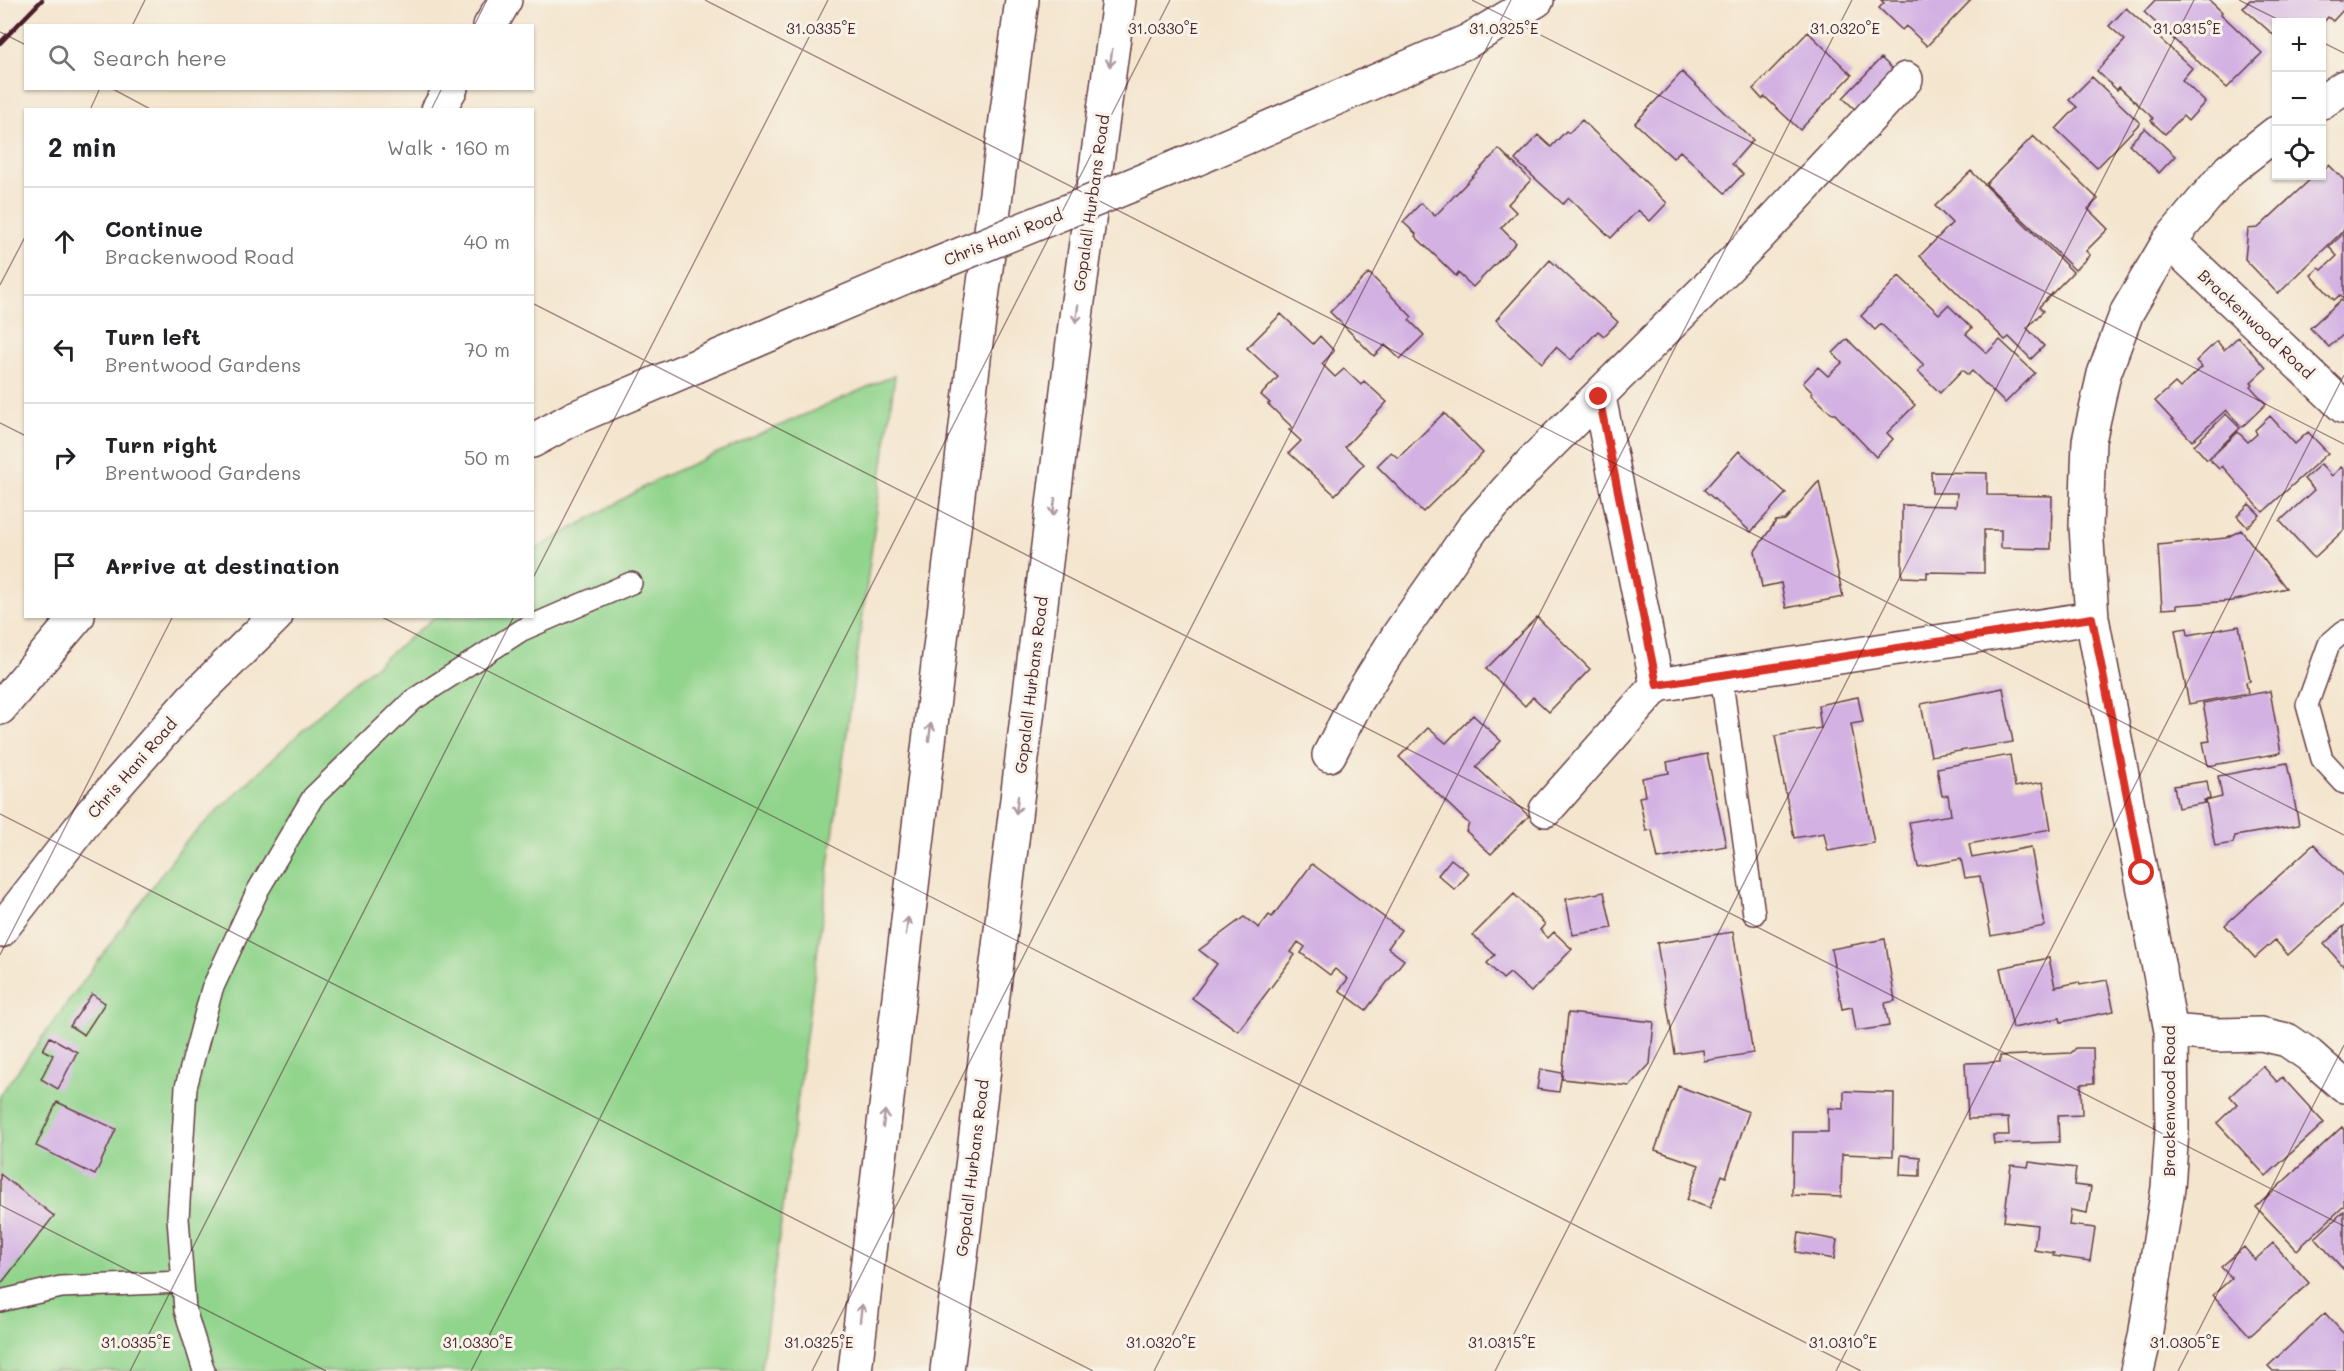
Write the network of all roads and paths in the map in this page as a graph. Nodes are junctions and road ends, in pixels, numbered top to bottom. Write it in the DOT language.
graph roads {
  1 [pos="505,0"];
  2 [pos="1022,0"];
  3 [pos="1119,0"];
  4 [pos="1537,0"];
  5 [pos="491,24"];
  6 [pos="1906,79"];
  7 [pos="2344,87"];
  8 [pos="450,90"];
  9 [pos="2326,99"];
  10 [pos="439,108"];
  11 [pos="2272,137"];
  12 [pos="2169,241"];
  13 [pos="1599,397"];
  14 [pos="2344,407"];
  15 [pos="534,440"];
  16 [pos="631,583"];
  17 [pos="76,618"];
  18 [pos="274,618"];
  19 [pos="2092,618"];
  20 [pos="2344,631"];
  21 [pos="1721,675"];
  22 [pos="1657,685"];
  23 [pos="0,708"];
  24 [pos="1329,754"];
  25 [pos="2344,783"];
  26 [pos="1546,810"];
  27 [pos="1754,914"];
  28 [pos="3,926"];
  29 [pos="2171,1031"];
  30 [pos="2344,1086"];
  31 [pos="183,1281"];
  32 [pos="0,1301"];
  33 [pos="204,1371"];
  34 [pos="855,1371"];
  35 [pos="947,1371"];
  36 [pos="2137,1371"];
  1 -- 5 [label="main road"];
  34 -- 2 [label="main road, one-way"];
  3 -- 35 [label="main road, Gopalall Hurbans Road, one-way"];
  4 -- 15 [label="main road, Chris Hani Road, bridge"];
  6 -- 13 [label="main road"];
  7 -- 9 [label="main road"];
  8 -- 10 [label="main road"];
  11 -- 12 [label="main road, Brackenwood Road"];
  12 -- 14 [label="main road, Brackenwood Road"];
  12 -- 19 [label="main road, Brackenwood Road"];
  13 -- 22 [label="main road"];
  13 -- 24 [label="main road"];
  16 -- 31 [label="lane"];
  17 -- 23 [label="main road"];
  18 -- 28 [label="main road, Chris Hani Road"];
  19 -- 21 [label="main road"];
  19 -- 29 [label="main road, Brackenwood Road"];
  20 -- 25 [label="lane"];
  21 -- 22 [label="main road"];
  21 -- 27 [label="lane"];
  22 -- 26 [label="main road"];
  29 -- 30 [label="main road"];
  29 -- 36 [label="main road, Brackenwood Road"];
  31 -- 32 [label="lane"];
  31 -- 33 [label="lane"];
}
